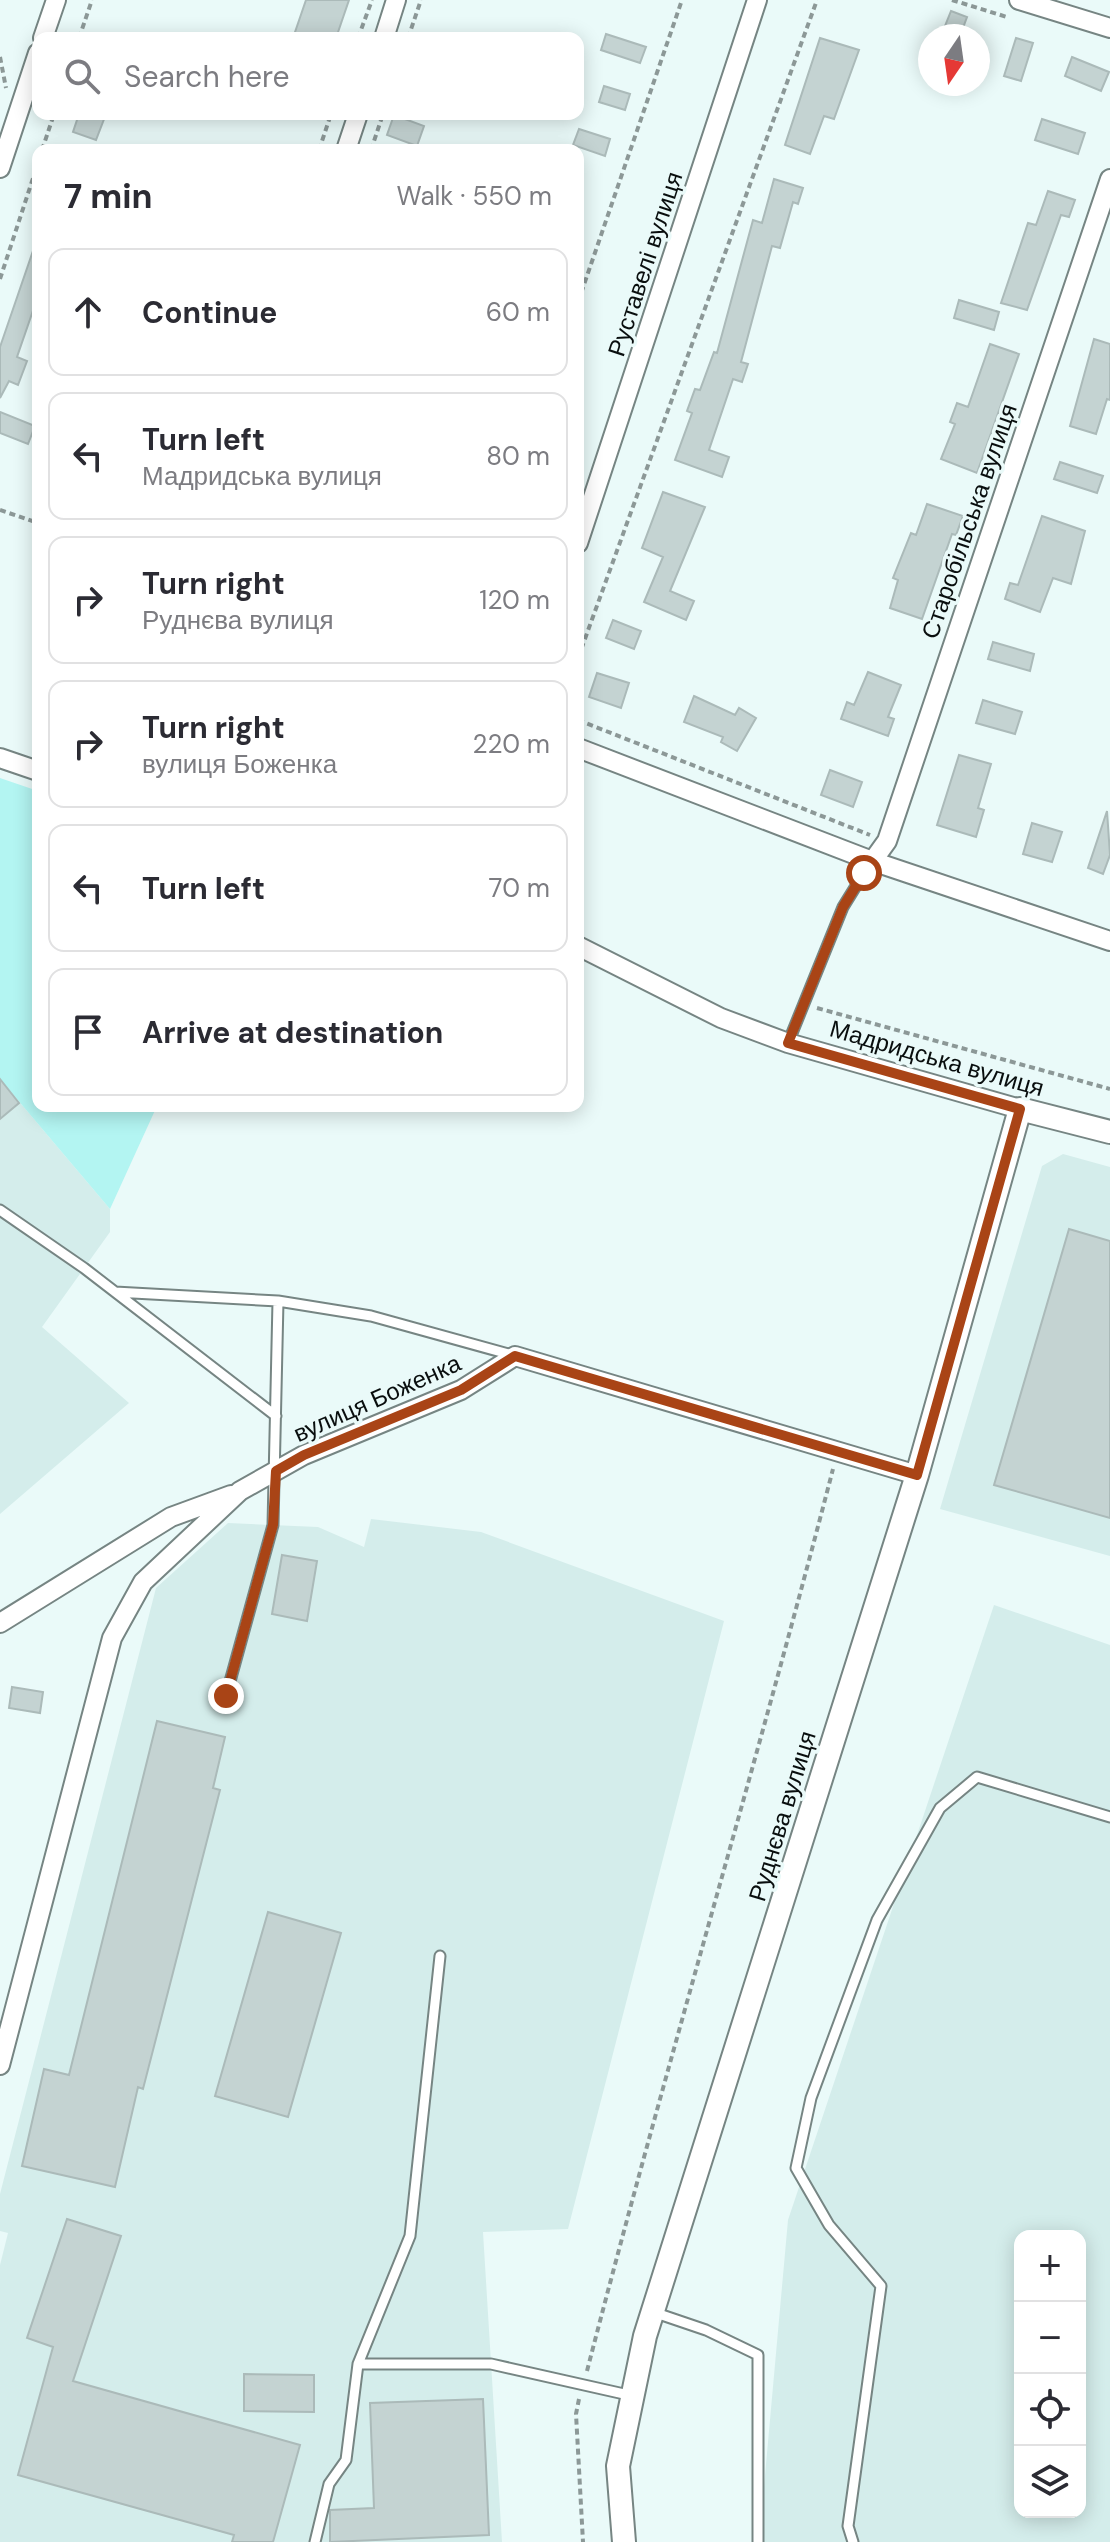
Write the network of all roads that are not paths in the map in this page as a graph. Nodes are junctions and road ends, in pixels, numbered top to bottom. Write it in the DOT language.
graph roads {
  1 [pos="56,0"];
  2 [pos="396,0"];
  3 [pos="757,0"];
  4 [pos="1019,0"];
  5 [pos="1110,28"];
  6 [pos="45,32"];
  7 [pos="386,32"];
  8 [pos="32,71"];
  9 [pos="356,120"];
  10 [pos="348,144"];
  11 [pos="0,168"];
  12 [pos="1110,179"];
  13 [pos="584,525"];
  14 [pos="584,750"];
  15 [pos="0,758"];
  16 [pos="32,769"];
  17 [pos="868,867"];
  18 [pos="1110,941"];
  19 [pos="584,949"];
  20 [pos="788,1043"];
  21 [pos="1020,1109"];
  22 [pos="1110,1132"];
  23 [pos="0,1210"];
  24 [pos="115,1292"];
  25 [pos="278,1301"];
  26 [pos="515,1356"];
  27 [pos="276,1416"];
  28 [pos="276,1471"];
  29 [pos="917,1475"];
  30 [pos="240,1491"];
  31 [pos="0,1623"];
  32 [pos="226,1696"];
  33 [pos="1110,1817"];
  34 [pos="440,1956"];
  35 [pos="0,2065"];
  36 [pos="653,2312"];
  37 [pos="358,2364"];
  38 [pos="633,2396"];
  39 [pos="315,2542"];
  40 [pos="624,2542"];
  41 [pos="758,2542"];
  42 [pos="853,2542"];
  1 -- 6 [label="street"];
  2 -- 7 [label="street"];
  3 -- 13 [label="street, Руставелі вулиця"];
  4 -- 5 [label="street"];
  8 -- 11 [label="street"];
  9 -- 10 [label="street"];
  12 -- 17 [label="street, Старобільська вулиця"];
  14 -- 17 [label="street"];
  15 -- 16 [label="street"];
  17 -- 18 [label="street"];
  17 -- 20 [label="lane"];
  19 -- 20 [label="street, Мадридська вулиця"];
  20 -- 21 [label="street, Мадридська вулиця"];
  21 -- 22 [label="street, Мадридська вулиця"];
  21 -- 29 [label="street, Руднєва вулиця"];
  23 -- 24 [label="lane"];
  24 -- 25 [label="lane"];
  24 -- 27 [label="lane"];
  25 -- 26 [label="lane"];
  25 -- 27 [label="lane"];
  26 -- 28 [label="street, вулиця Боженка"];
  26 -- 29 [label="street"];
  27 -- 28 [label="lane"];
  28 -- 30 [label="street, вулиця Боженка"];
  28 -- 32 [label="lane"];
  29 -- 36 [label="street, Руднєва вулиця"];
  30 -- 31 [label="street"];
  30 -- 35 [label="street, вулиця Боженка"];
  33 -- 42 [label="lane"];
  34 -- 37 [label="lane"];
  36 -- 38 [label="street, Руднєва вулиця"];
  36 -- 41 [label="lane"];
  37 -- 38 [label="lane"];
  37 -- 39 [label="lane"];
  38 -- 40 [label="street, Руднєва вулиця"];
}
